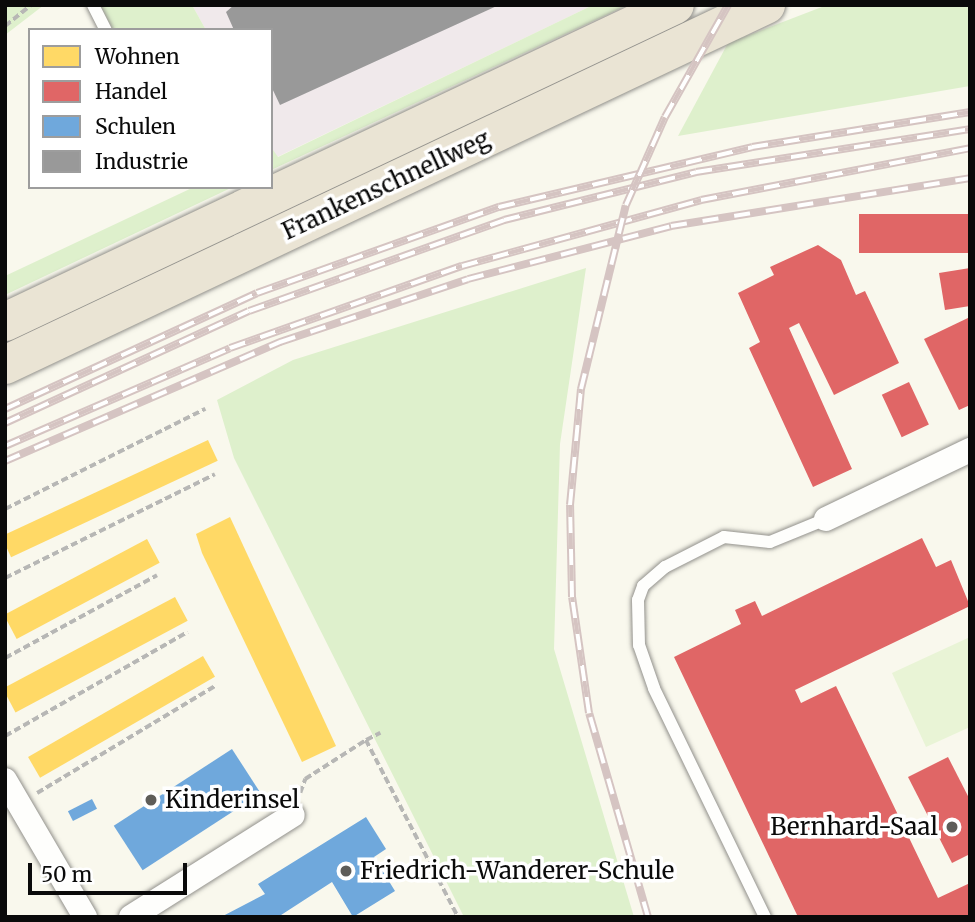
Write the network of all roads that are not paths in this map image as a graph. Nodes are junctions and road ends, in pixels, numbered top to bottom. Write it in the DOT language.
graph roads {
  1 [pos="93,5"];
  2 [pos="675,5"];
  3 [pos="766,5"];
  4 [pos="105,28"];
  5 [pos="5,322"];
  6 [pos="5,365"];
  7 [pos="970,450"];
  8 [pos="826,519"];
  9 [pos="5,780"];
  10 [pos="293,815"];
  11 [pos="85,917"];
  12 [pos="131,917"];
  13 [pos="765,917"];
  1 -- 4 [label="lane"];
  2 -- 5 [label="highway, Frankenschnellweg"];
  3 -- 6 [label="highway, Frankenschnellweg"];
  7 -- 8 [label="street"];
  8 -- 13 [label="lane"];
  9 -- 11 [label="street"];
  10 -- 12 [label="street"];
}
